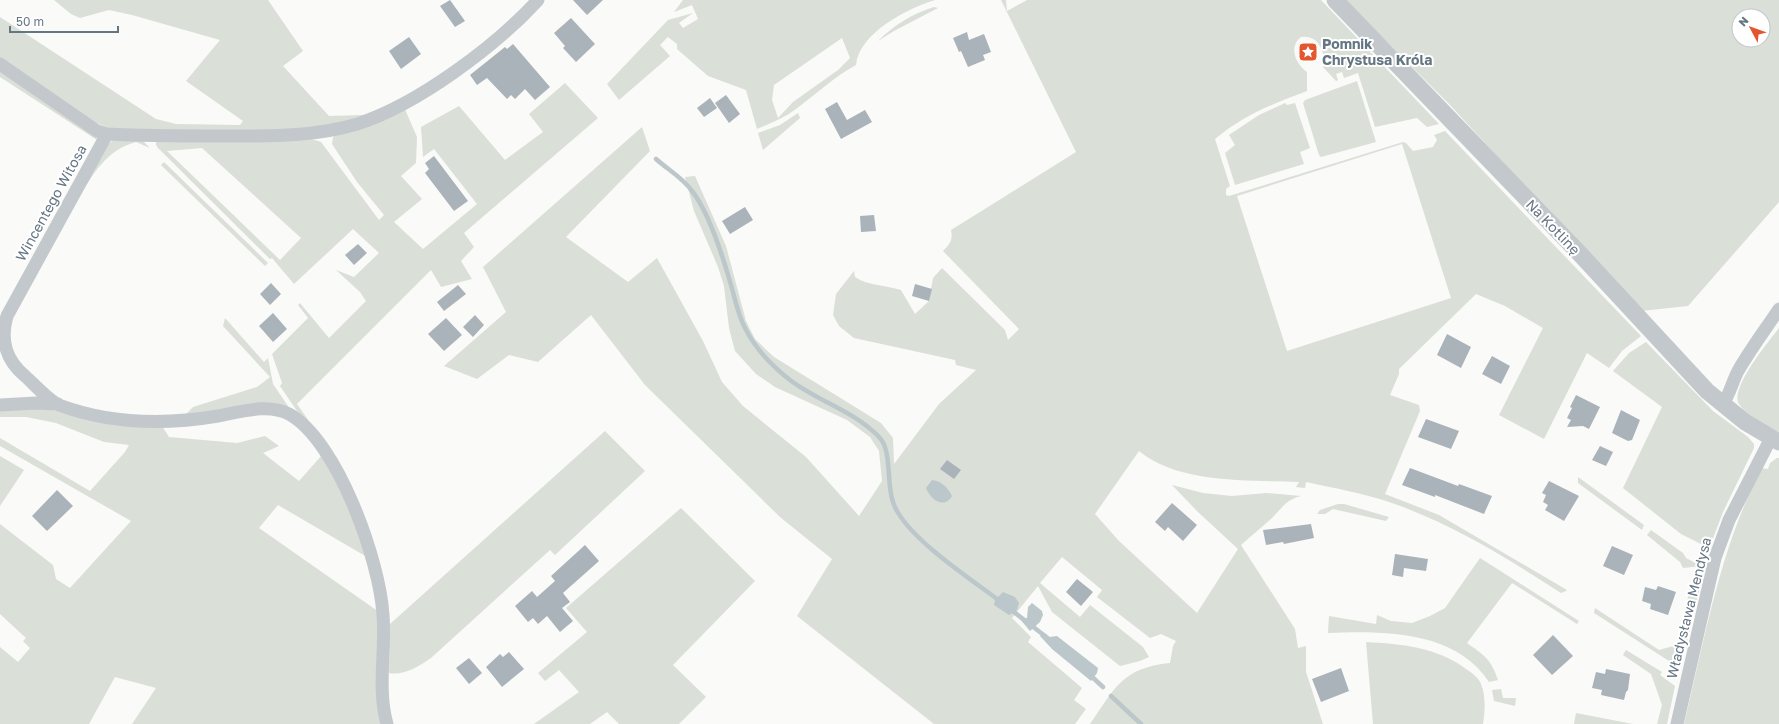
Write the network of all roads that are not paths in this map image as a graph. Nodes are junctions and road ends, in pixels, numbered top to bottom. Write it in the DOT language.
graph roads {
  1 [pos="538,0"];
  2 [pos="1335,0"];
  3 [pos="0,64"];
  4 [pos="107,134"];
  5 [pos="1779,309"];
  6 [pos="58,404"];
  7 [pos="0,405"];
  8 [pos="1722,405"];
  9 [pos="1775,440"];
  10 [pos="388,724"];
  11 [pos="1677,724"];
  1 -- 4 [label="street"];
  2 -- 8 [label="street, Na Kotlinę"];
  3 -- 4 [label="street"];
  4 -- 6 [label="street, Wincentego Witosa"];
  5 -- 8 [label="street"];
  6 -- 7 [label="street, Wincentego Witosa"];
  6 -- 10 [label="street, Wincentego Witosa"];
  8 -- 9 [label="street, Na Kotlinę"];
  9 -- 11 [label="street, Władysława Mendysa"];
}
